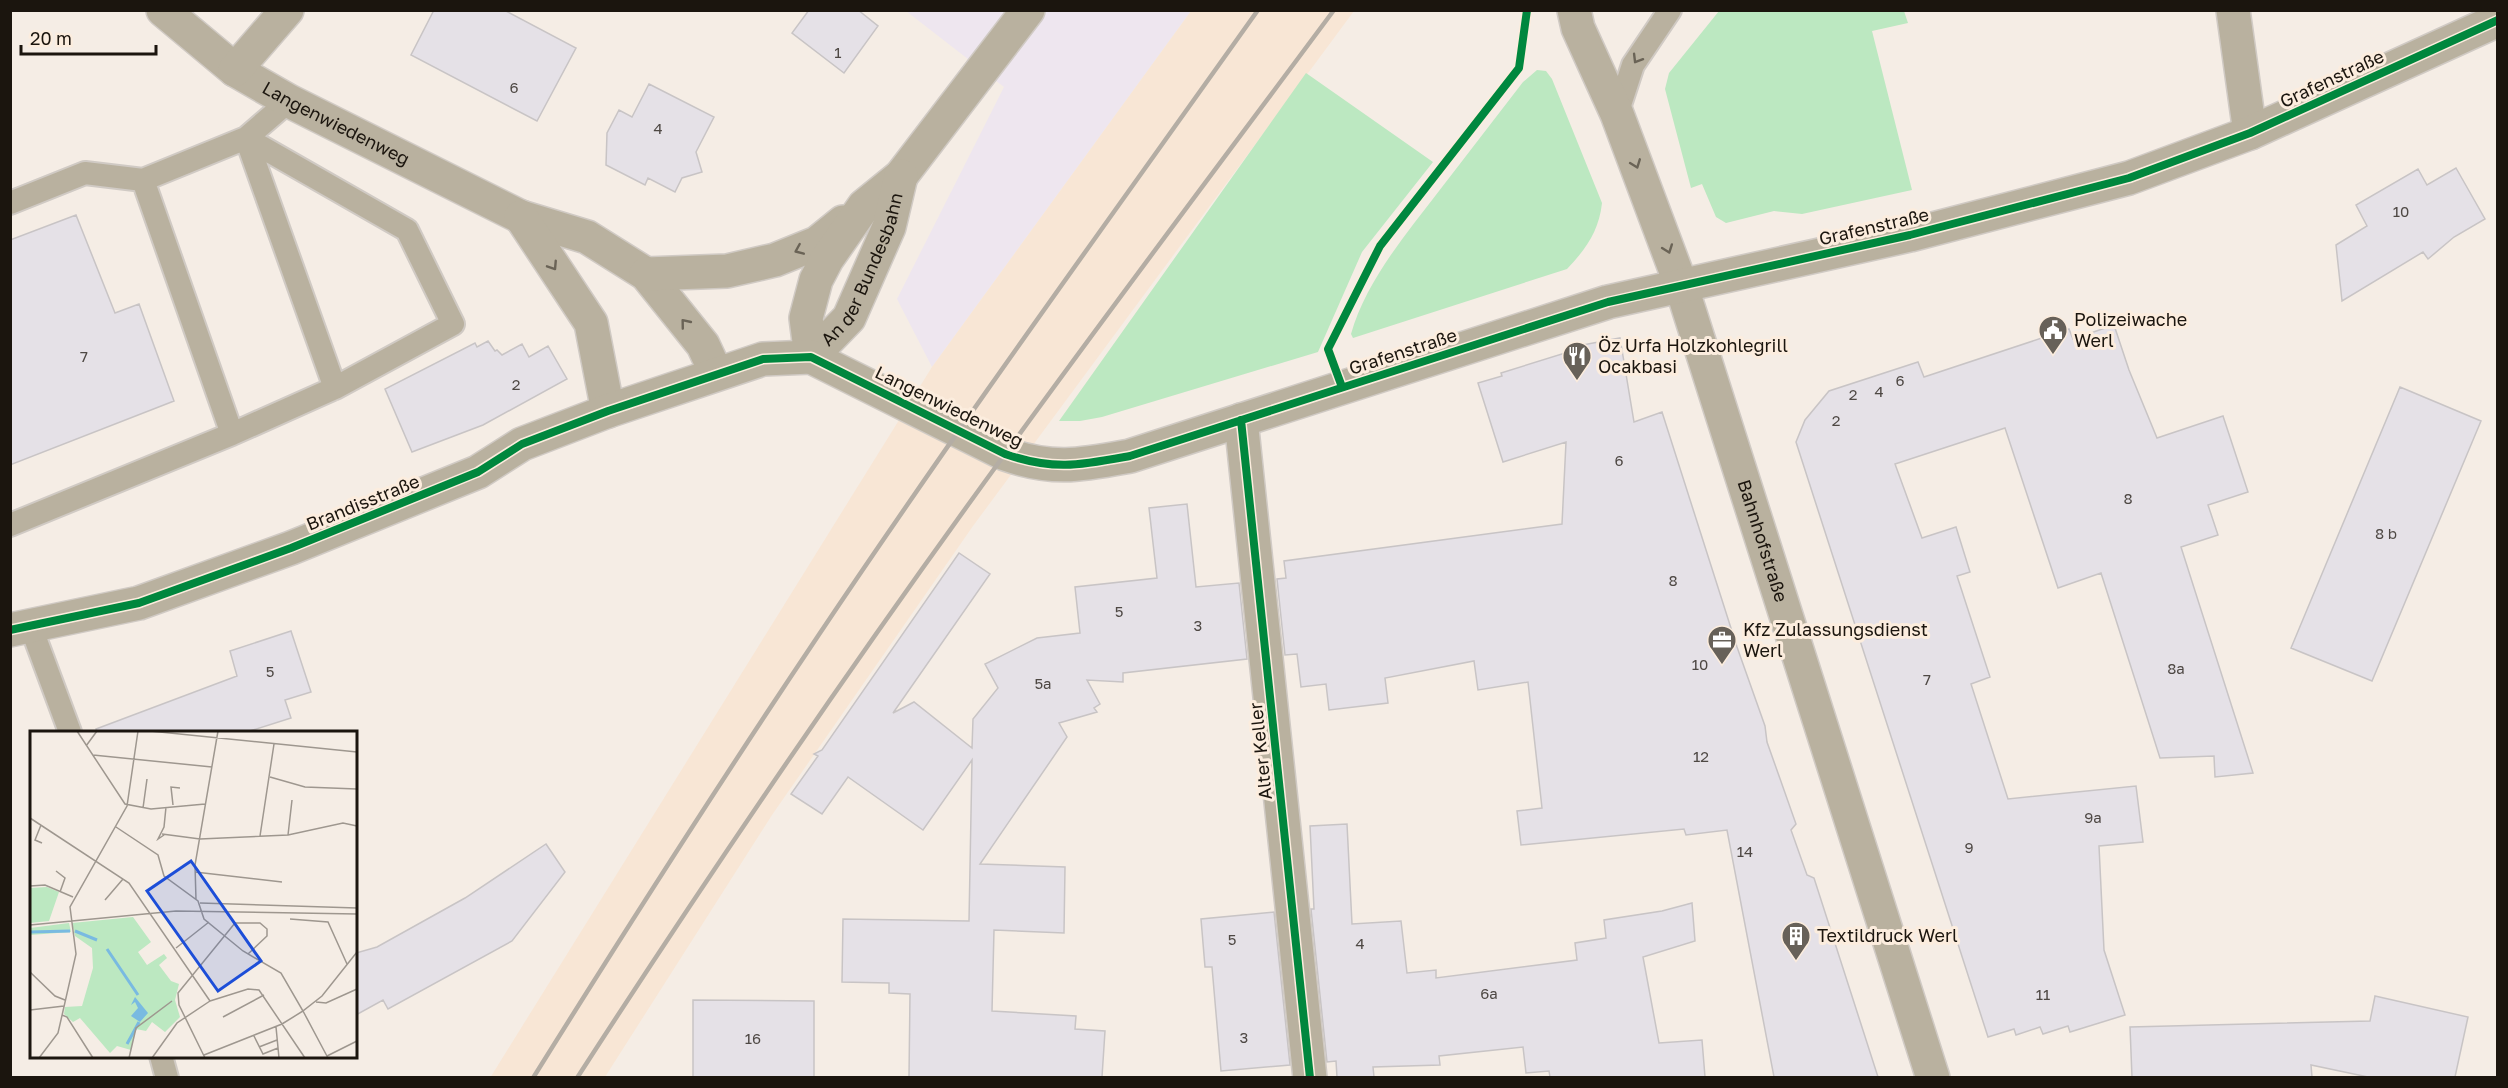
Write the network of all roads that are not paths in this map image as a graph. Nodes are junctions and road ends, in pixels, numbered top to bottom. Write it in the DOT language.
graph roads {
  1 [pos="163,10"];
  2 [pos="287,10"];
  3 [pos="1028,10"];
  4 [pos="1574,10"];
  5 [pos="1670,10"];
  6 [pos="2233,10"];
  7 [pos="2498,20"];
  8 [pos="236,70"];
  9 [pos="289,101"];
  10 [pos="1617,114"];
  11 [pos="2250,133"];
  12 [pos="246,138"];
  13 [pos="901,176"];
  14 [pos="143,180"];
  15 [pos="10,203"];
  16 [pos="864,206"];
  17 [pos="521,217"];
  18 [pos="646,274"];
  19 [pos="1681,285"];
  20 [pos="811,357"];
  21 [pos="716,373"];
  22 [pos="335,388"];
  23 [pos="608,411"];
  24 [pos="1241,420"];
  25 [pos="232,435"];
  26 [pos="10,525"];
  27 [pos="21,629"];
  28 [pos="70,731"];
  29 [pos="161,1058"];
  30 [pos="167,1077"];
  31 [pos="1310,1077"];
  32 [pos="1933,1077"];
  1 -- 8 [label="street, Langenwiedenweg"];
  2 -- 8 [label="street"];
  3 -- 13 [label="street, An der Bundesbahn"];
  4 -- 10 [label="street, Bahnhofstraße"];
  5 -- 10 [label="lane, one-way"];
  6 -- 11 [label="street"];
  7 -- 11 [label="street, Grafenstraße"];
  8 -- 9 [label="street, Langenwiedenweg"];
  9 -- 12 [label="lane"];
  9 -- 17 [label="street, Langenwiedenweg"];
  10 -- 19 [label="street, Bahnhofstraße, one-way"];
  11 -- 19 [label="street, Grafenstraße"];
  12 -- 14 [label="lane"];
  12 -- 22 [label="lane"];
  12 -- 22 [label="lane"];
  13 -- 16 [label="street, An der Bundesbahn"];
  13 -- 20 [label="street, An der Bundesbahn"];
  14 -- 15 [label="lane"];
  14 -- 25 [label="lane"];
  16 -- 18 [label="street, one-way"];
  16 -- 20 [label="street, An der Bundesbahn"];
  17 -- 18 [label="street, Langenwiedenweg"];
  17 -- 23 [label="street, Langenwiedenweg, one-way"];
  21 -- 18 [label="street, Langenwiedenweg, one-way"];
  19 -- 24 [label="street, Grafenstraße"];
  19 -- 32 [label="street, Bahnhofstraße"];
  20 -- 21 [label="street, Langenwiedenweg"];
  20 -- 24 [label="street, Langenwiedenweg"];
  21 -- 23 [label="street, Brandisstraße"];
  22 -- 25 [label="lane"];
  23 -- 27 [label="street, Brandisstraße"];
  24 -- 31 [label="street, Alter Keller"];
  25 -- 26 [label="lane"];
  27 -- 28 [label="lane"];
  29 -- 30 [label="lane"];
}
